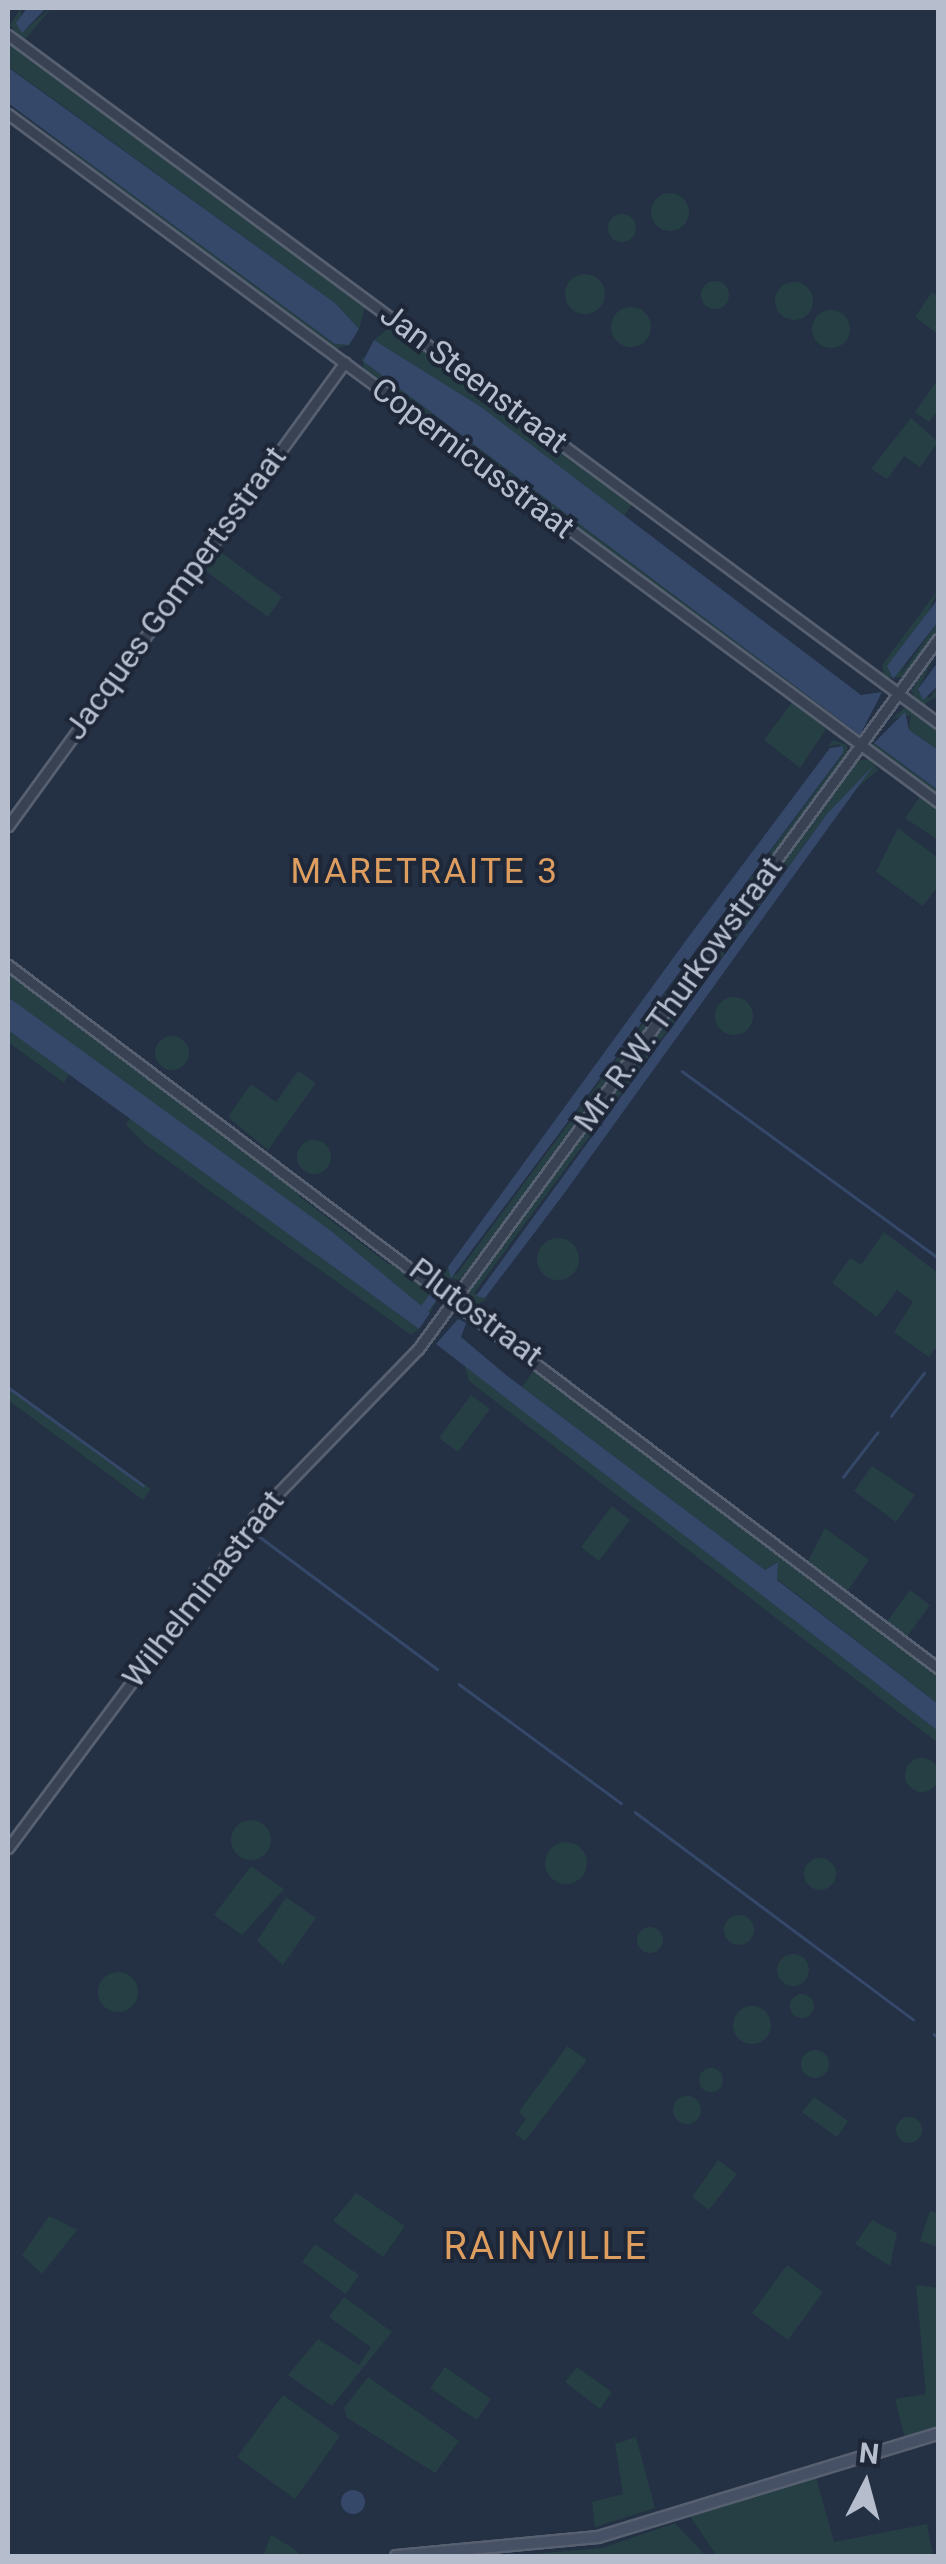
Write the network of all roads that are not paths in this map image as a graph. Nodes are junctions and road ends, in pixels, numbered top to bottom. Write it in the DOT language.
graph roads {
  1 [pos="8,35"];
  2 [pos="8,114"];
  3 [pos="344,362"];
  4 [pos="938,639"];
  5 [pos="898,694"];
  6 [pos="938,723"];
  7 [pos="862,744"];
  8 [pos="938,802"];
  9 [pos="8,826"];
  10 [pos="8,964"];
  11 [pos="454,1296"];
  12 [pos="418,1349"];
  13 [pos="938,1668"];
  14 [pos="8,1848"];
  15 [pos="938,2434"];
  16 [pos="396,2556"];
  1 -- 5 [label="street, Jan Steenstraat"];
  2 -- 3 [label="street, Copernicusstraat"];
  3 -- 7 [label="street, Copernicusstraat"];
  3 -- 9 [label="street, Jacques Gompertsstraat"];
  4 -- 5 [label="street, Mr. R.W. Thurkowstraat"];
  5 -- 6 [label="street, Jan Steenstraat"];
  5 -- 7 [label="street, Mr. R.W. Thurkowstraat"];
  7 -- 8 [label="street, Copernicusstraat"];
  7 -- 11 [label="street, Mr. R.W. Thurkowstraat"];
  10 -- 11 [label="street, Plutostraat"];
  11 -- 12 [label="street, Mr. R.W. Thurkowstraat"];
  11 -- 13 [label="street, Plutostraat"];
  12 -- 14 [label="street, Wilhelminastraat"];
  15 -- 16 [label="main road"];
}
